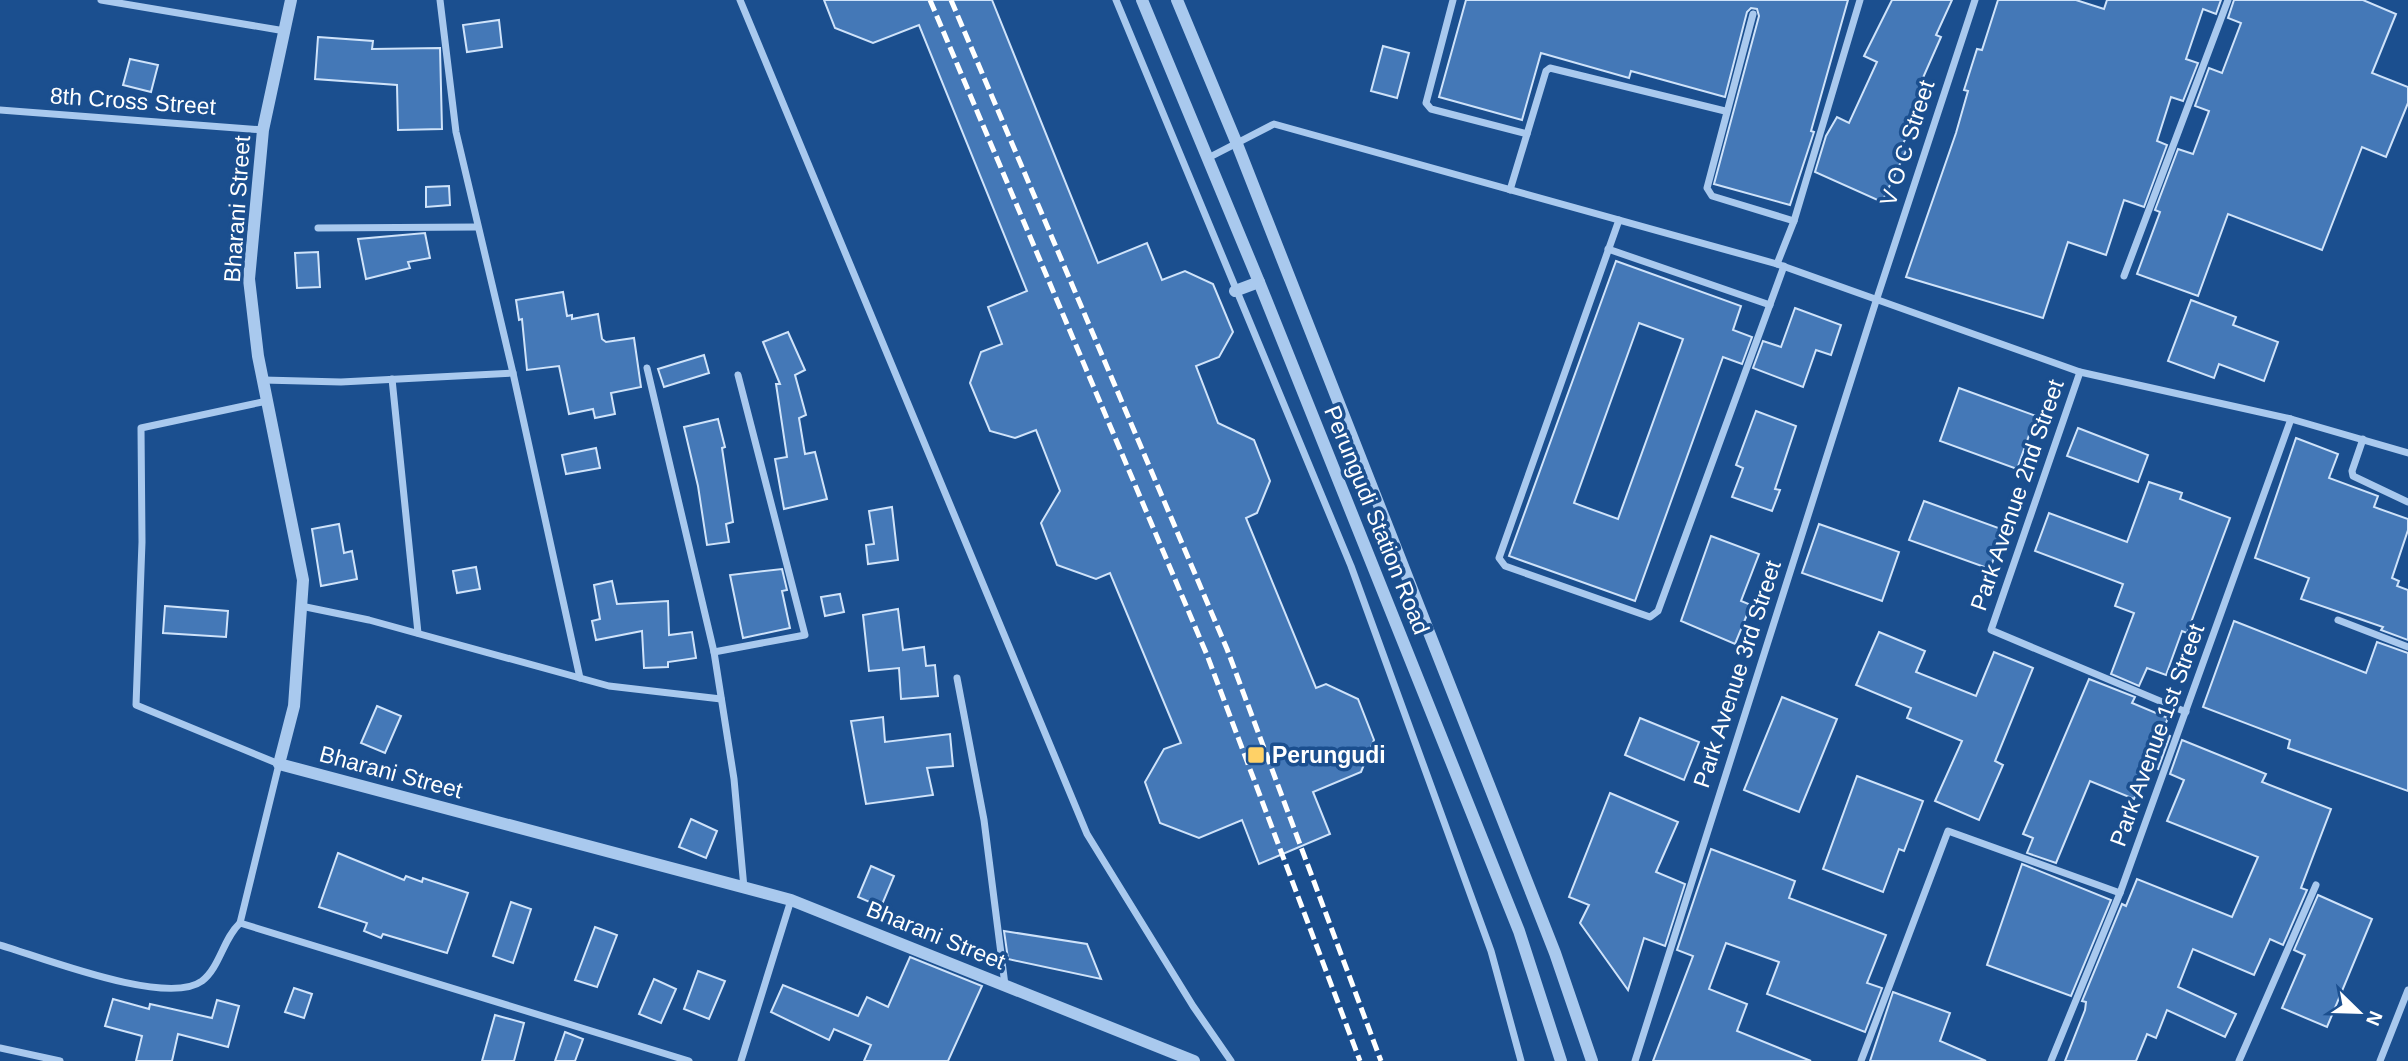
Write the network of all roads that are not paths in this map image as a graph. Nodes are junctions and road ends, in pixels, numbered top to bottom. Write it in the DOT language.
graph roads {
  1 [pos="101,0"];
  2 [pos="291,0"];
  3 [pos="440,0"];
  4 [pos="740,0"];
  5 [pos="1116,0"];
  6 [pos="1142,0"];
  7 [pos="1177,0"];
  8 [pos="1453,0"];
  9 [pos="1860,0"];
  10 [pos="1975,0"];
  11 [pos="2228,0"];
  12 [pos="1753,14"];
  13 [pos="285,31"];
  14 [pos="0,110"];
  15 [pos="1725,111"];
  16 [pos="263,130"];
  17 [pos="1527,134"];
  18 [pos="1237,144"];
  19 [pos="1208,158"];
  20 [pos="1510,190"];
  21 [pos="1619,220"];
  22 [pos="1794,221"];
  23 [pos="477,227"];
  24 [pos="318,228"];
  25 [pos="1608,249"];
  26 [pos="1780,265"];
  27 [pos="2124,276"];
  28 [pos="1259,282"];
  29 [pos="1235,291"];
  30 [pos="1877,298"];
  31 [pos="1770,305"];
  32 [pos="648,368"];
  33 [pos="2080,372"];
  34 [pos="513,373"];
  35 [pos="738,375"];
  36 [pos="392,379"];
  37 [pos="263,380"];
  38 [pos="267,401"];
  39 [pos="2291,419"];
  40 [pos="2363,439"];
  41 [pos="2408,453"];
  42 [pos="2408,502"];
  43 [pos="301,606"];
  44 [pos="2338,620"];
  45 [pos="418,633"];
  46 [pos="2408,647"];
  47 [pos="714,652"];
  48 [pos="580,678"];
  49 [pos="957,678"];
  50 [pos="721,699"];
  51 [pos="2186,712"];
  52 [pos="279,764"];
  53 [pos="2316,885"];
  54 [pos="744,888"];
  55 [pos="2119,893"];
  56 [pos="791,900"];
  57 [pos="240,923"];
  58 [pos="0,945"];
  59 [pos="1005,985"];
  60 [pos="2408,990"];
  61 [pos="0,1048"];
  62 [pos="60,1061"];
  63 [pos="689,1061"];
  64 [pos="741,1061"];
  65 [pos="1194,1061"];
  66 [pos="1231,1061"];
  67 [pos="1521,1061"];
  68 [pos="1561,1061"];
  69 [pos="1592,1061"];
  70 [pos="1635,1061"];
  71 [pos="1861,1061"];
  72 [pos="2051,1061"];
  73 [pos="2239,1061"];
  74 [pos="2380,1061"];
  1 -- 13 [label="street"];
  2 -- 13 [label="street, Bharani Street"];
  3 -- 23 [label="street"];
  4 -- 66 [label="street"];
  5 -- 29 [label="street"];
  6 -- 19 [label="street, Perungudi Station Road"];
  7 -- 18 [label="street, Perungudi Station Road"];
  8 -- 17 [label="street"];
  9 -- 22 [label="street"];
  10 -- 30 [label="street, V O C Street"];
  11 -- 27 [label="street"];
  12 -- 15 [label="street"];
  13 -- 16 [label="street, Bharani Street"];
  14 -- 16 [label="street, 8th Cross Street"];
  15 -- 17 [label="street"];
  15 -- 22 [label="street"];
  16 -- 37 [label="street, Bharani Street"];
  17 -- 20 [label="street"];
  18 -- 19 [label="street"];
  18 -- 20 [label="street"];
  18 -- 69 [label="street, Perungudi Station Road"];
  19 -- 28 [label="street, Perungudi Station Road"];
  20 -- 21 [label="street"];
  21 -- 25 [label="street"];
  21 -- 26 [label="street"];
  22 -- 26 [label="street"];
  23 -- 24 [label="street"];
  23 -- 34 [label="street"];
  25 -- 31 [label="street"];
  25 -- 31 [label="street"];
  26 -- 30 [label="street"];
  26 -- 31 [label="street"];
  28 -- 29 [label="street"];
  28 -- 68 [label="street, Perungudi Station Road"];
  29 -- 67 [label="street"];
  30 -- 33 [label="street"];
  30 -- 70 [label="street, Park Avenue 3rd Street"];
  32 -- 47 [label="street"];
  33 -- 39 [label="street"];
  33 -- 51 [label="street, Park Avenue 2nd Street"];
  34 -- 36 [label="street"];
  34 -- 48 [label="street"];
  35 -- 47 [label="street"];
  36 -- 37 [label="street"];
  36 -- 45 [label="street"];
  37 -- 38 [label="street, Bharani Street"];
  38 -- 43 [label="street, Bharani Street"];
  38 -- 52 [label="street"];
  39 -- 40 [label="street"];
  39 -- 51 [label="street, Park Avenue 1st Street"];
  40 -- 41 [label="street"];
  40 -- 42 [label="street"];
  43 -- 45 [label="street"];
  43 -- 52 [label="street, Bharani Street"];
  44 -- 46 [label="street"];
  45 -- 48 [label="street"];
  47 -- 50 [label="street"];
  48 -- 50 [label="street"];
  49 -- 59 [label="street"];
  50 -- 54 [label="street"];
  51 -- 55 [label="street, Park Avenue 1st Street"];
  52 -- 54 [label="street, Bharani Street"];
  52 -- 57 [label="street"];
  53 -- 73 [label="street"];
  54 -- 56 [label="street, Bharani Street"];
  55 -- 71 [label="street"];
  55 -- 72 [label="street, Park Avenue 1st Street"];
  56 -- 59 [label="street, Bharani Street"];
  56 -- 64 [label="street"];
  57 -- 58 [label="street"];
  57 -- 63 [label="street"];
  59 -- 65 [label="street, Bharani Street"];
  60 -- 74 [label="street"];
  61 -- 62 [label="street"];
}
